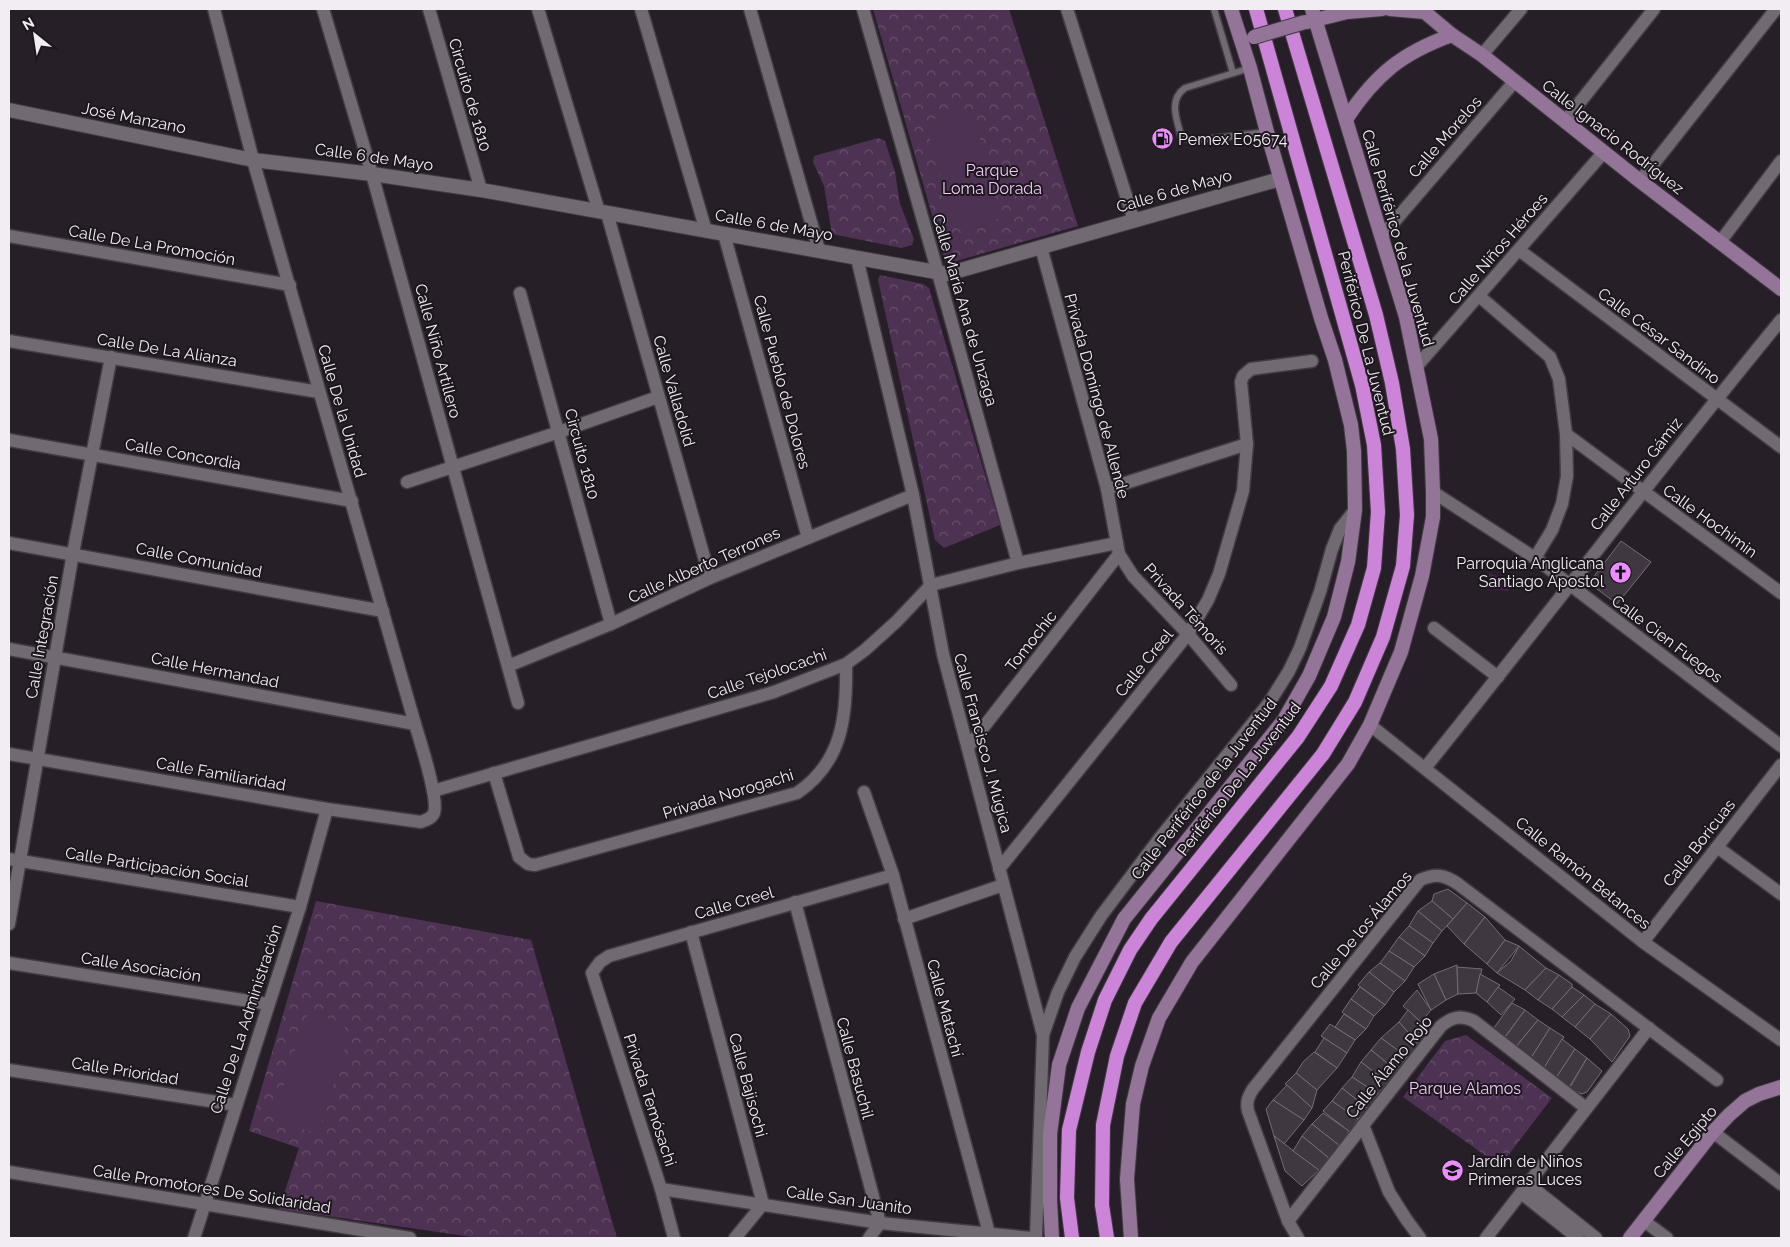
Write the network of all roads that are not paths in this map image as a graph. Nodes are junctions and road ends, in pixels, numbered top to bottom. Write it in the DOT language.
graph roads {
  1 [pos="214,9"];
  2 [pos="323,9"];
  3 [pos="429,9"];
  4 [pos="538,9"];
  5 [pos="642,9"];
  6 [pos="750,9"];
  7 [pos="863,9"];
  8 [pos="1067,9"];
  9 [pos="1214,9"];
  10 [pos="1231,9"];
  11 [pos="1256,9"];
  12 [pos="1285,9"];
  13 [pos="1382,9"];
  14 [pos="1390,9"];
  15 [pos="1521,9"];
  16 [pos="1654,9"];
  17 [pos="1776,9"];
  18 [pos="1423,10"];
  19 [pos="1311,17"];
  20 [pos="1452,35"];
  21 [pos="1248,39"];
  22 [pos="1482,55"];
  23 [pos="1250,68"];
  24 [pos="1234,74"];
  25 [pos="1515,81"];
  26 [pos="9,110"];
  27 [pos="1346,118"];
  28 [pos="1565,121"];
  29 [pos="1266,132"];
  30 [pos="1604,152"];
  31 [pos="253,160"];
  32 [pos="1781,162"];
  33 [pos="372,174"];
  34 [pos="1280,179"];
  35 [pos="1640,181"];
  36 [pos="481,190"];
  37 [pos="603,213"];
  38 [pos="1134,220"];
  39 [pos="706,231"];
  40 [pos="724,234"];
  41 [pos="9,236"];
  42 [pos="1381,237"];
  43 [pos="1720,242"];
  44 [pos="1040,248"];
  45 [pos="820,250"];
  46 [pos="1519,250"];
  47 [pos="857,258"];
  48 [pos="938,273"];
  49 [pos="290,285"];
  50 [pos="1781,289"];
  51 [pos="520,293"];
  52 [pos="1479,296"];
  53 [pos="1781,320"];
  54 [pos="9,341"];
  55 [pos="111,357"];
  56 [pos="1312,361"];
  57 [pos="1416,367"];
  58 [pos="319,392"];
  59 [pos="658,397"];
  60 [pos="1716,399"];
  61 [pos="559,432"];
  62 [pos="1566,434"];
  63 [pos="9,440"];
  64 [pos="1247,444"];
  65 [pos="1781,447"];
  66 [pos="91,454"];
  67 [pos="453,466"];
  68 [pos="407,482"];
  69 [pos="1107,489"];
  70 [pos="1642,491"];
  71 [pos="1434,492"];
  72 [pos="913,495"];
  73 [pos="352,501"];
  74 [pos="1355,510"];
  75 [pos="808,538"];
  76 [pos="9,543"];
  77 [pos="1118,548"];
  78 [pos="73,553"];
  79 [pos="1535,558"];
  80 [pos="1018,563"];
  81 [pos="710,578"];
  82 [pos="931,585"];
  83 [pos="1570,586"];
  84 [pos="1781,593"];
  85 [pos="383,611"];
  86 [pos="611,624"];
  87 [pos="1434,628"];
  88 [pos="1188,634"];
  89 [pos="1300,648"];
  90 [pos="9,649"];
  91 [pos="1318,655"];
  92 [pos="56,657"];
  93 [pos="846,664"];
  94 [pos="508,666"];
  95 [pos="1498,677"];
  96 [pos="1231,685"];
  97 [pos="518,703"];
  98 [pos="415,724"];
  99 [pos="1370,725"];
  100 [pos="1781,746"];
  101 [pos="968,747"];
  102 [pos="9,754"];
  103 [pos="36,758"];
  104 [pos="1781,765"];
  105 [pos="1426,768"];
  106 [pos="494,774"];
  107 [pos="433,791"];
  108 [pos="864,792"];
  109 [pos="327,809"];
  110 [pos="427,820"];
  111 [pos="1717,847"];
  112 [pos="14,860"];
  113 [pos="999,869"];
  114 [pos="893,875"];
  115 [pos="1003,885"];
  116 [pos="1781,894"];
  117 [pos="795,902"];
  118 [pos="300,907"];
  119 [pos="904,919"];
  120 [pos="9,924"];
  121 [pos="691,932"];
  122 [pos="1643,942"];
  123 [pos="9,963"];
  124 [pos="592,973"];
  125 [pos="268,1004"];
  126 [pos="1649,1028"];
  127 [pos="1042,1035"];
  128 [pos="1781,1040"];
  129 [pos="9,1070"];
  130 [pos="1717,1080"];
  131 [pos="1781,1087"];
  132 [pos="236,1105"];
  133 [pos="1586,1108"];
  134 [pos="1363,1125"];
  135 [pos="1712,1132"];
  136 [pos="9,1172"];
  137 [pos="1781,1184"];
  138 [pos="1525,1188"];
  139 [pos="661,1189"];
  140 [pos="763,1204"];
  141 [pos="204,1205"];
  142 [pos="1288,1221"];
  143 [pos="1644,1221"];
  144 [pos="880,1223"];
  145 [pos="989,1233"];
  146 [pos="1007,1237"];
  147 [pos="194,1238"];
  148 [pos="410,1238"];
  149 [pos="674,1238"];
  150 [pos="735,1238"];
  151 [pos="869,1238"];
  152 [pos="1032,1238"];
  153 [pos="1036,1238"];
  154 [pos="1052,1238"];
  155 [pos="1072,1238"];
  156 [pos="1107,1238"];
  157 [pos="1131,1238"];
  158 [pos="1298,1238"];
  159 [pos="1420,1238"];
  160 [pos="1486,1238"];
  161 [pos="1578,1238"];
  162 [pos="1596,1238"];
  163 [pos="1630,1238"];
  164 [pos="1667,1238"];
  1 -- 31 [label="street, Calle De la Unidad"];
  2 -- 33 [label="street, Calle Niño Artillero"];
  3 -- 36 [label="street, Circuito de 1810"];
  4 -- 37 [label="street, Calle Valladolid"];
  5 -- 39 [label="street"];
  6 -- 45 [label="street"];
  7 -- 48 [label="street, Calle María Ana de Unzaga"];
  8 -- 38 [label="street"];
  9 -- 24 [label="lane"];
  10 -- 21 [label="main road, Calle Periférico de la Juventud"];
  11 -- 155 [label="highway, Periférico De La Juventud"];
  12 -- 156 [label="highway, Periférico De La Juventud"];
  13 -- 19 [label="main road"];
  14 -- 18 [label="main road"];
  15 -- 22 [label="street"];
  16 -- 28 [label="street"];
  17 -- 35 [label="street"];
  18 -- 20 [label="main road, Calle Ignacio Rodríguez"];
  19 -- 21 [label="main road, bridge"];
  19 -- 27 [label="main road, Calle Periférico de la Juventud"];
  20 -- 22 [label="main road, Calle Ignacio Rodríguez"];
  20 -- 27 [label="main road"];
  21 -- 23 [label="main road, Calle Periférico de la Juventud"];
  22 -- 25 [label="main road, Calle Ignacio Rodríguez"];
  23 -- 24 [label="lane"];
  23 -- 29 [label="main road, Calle Periférico de la Juventud"];
  24 -- 29 [label="lane"];
  25 -- 28 [label="main road, Calle Ignacio Rodríguez"];
  25 -- 42 [label="street, Calle Morelos"];
  26 -- 31 [label="street, José Manzano"];
  27 -- 42 [label="main road, Calle Periférico de la Juventud"];
  28 -- 30 [label="main road, Calle Ignacio Rodríguez"];
  29 -- 34 [label="main road, Calle Periférico de la Juventud"];
  30 -- 35 [label="main road, Calle Ignacio Rodríguez"];
  30 -- 46 [label="street, Calle Niños Héroes"];
  31 -- 33 [label="street, Calle 6 de Mayo"];
  31 -- 49 [label="street, Calle De la Unidad"];
  32 -- 43 [label="street"];
  33 -- 36 [label="street, Calle 6 de Mayo"];
  33 -- 67 [label="street, Calle Niño Artillero"];
  34 -- 38 [label="street, Calle 6 de Mayo"];
  34 -- 74 [label="main road, Calle Periférico de la Juventud"];
  35 -- 43 [label="main road, Calle Ignacio Rodríguez"];
  36 -- 37 [label="street, Calle 6 de Mayo"];
  37 -- 39 [label="street, Calle 6 de Mayo"];
  37 -- 59 [label="street, Calle Valladolid"];
  38 -- 44 [label="street, Calle 6 de Mayo"];
  39 -- 40 [label="street, Calle 6 de Mayo"];
  40 -- 45 [label="street, Calle 6 de Mayo"];
  40 -- 75 [label="street, Calle Pueblo de Dolores"];
  41 -- 49 [label="street, Calle De La Promoción"];
  42 -- 57 [label="main road, Calle Periférico de la Juventud"];
  43 -- 50 [label="main road, Calle Ignacio Rodríguez"];
  44 -- 48 [label="street, Calle 6 de Mayo"];
  44 -- 69 [label="street, Privada Domingo de Allende"];
  45 -- 47 [label="street, Calle 6 de Mayo"];
  46 -- 52 [label="street, Calle Niños Héroes"];
  46 -- 60 [label="street, Calle César Sandino"];
  47 -- 48 [label="street, Calle 6 de Mayo"];
  47 -- 72 [label="street, Calle Francisco J. Múgica"];
  48 -- 80 [label="street, Calle María Ana de Unzaga"];
  49 -- 58 [label="street, Calle De la Unidad"];
  51 -- 61 [label="street, Circuito 1810"];
  52 -- 57 [label="street, Calle Niños Héroes"];
  52 -- 62 [label="street"];
  53 -- 60 [label="street, Calle Arturo Gámiz"];
  54 -- 55 [label="street, Calle De La Alianza"];
  55 -- 58 [label="street, Calle De La Alianza"];
  55 -- 66 [label="street, Calle Integración"];
  56 -- 64 [label="street, Calle Creel"];
  57 -- 71 [label="main road, Calle Periférico de la Juventud"];
  58 -- 73 [label="street, Calle De la Unidad"];
  59 -- 61 [label="street"];
  59 -- 81 [label="street, Calle Valladolid"];
  60 -- 65 [label="street, Calle César Sandino"];
  60 -- 70 [label="street, Calle Arturo Gámiz"];
  61 -- 67 [label="street"];
  61 -- 86 [label="street, Circuito 1810"];
  62 -- 70 [label="street, Calle Hochimin"];
  62 -- 79 [label="street"];
  63 -- 66 [label="street, Calle Concordia"];
  64 -- 69 [label="street"];
  64 -- 88 [label="street, Calle Creel"];
  66 -- 73 [label="street, Calle Concordia"];
  66 -- 78 [label="street, Calle Integración"];
  67 -- 68 [label="street"];
  67 -- 94 [label="street, Calle Niño Artillero"];
  69 -- 77 [label="street, Privada Domingo de Allende"];
  70 -- 83 [label="street, Calle Arturo Gámiz"];
  70 -- 84 [label="street, Calle Hochimin"];
  71 -- 79 [label="street, Calle Cien Fuegos"];
  71 -- 99 [label="main road, Calle Periférico de la Juventud"];
  72 -- 75 [label="street, Calle Alberto Terrones"];
  72 -- 82 [label="street, Calle Francisco J. Múgica"];
  73 -- 85 [label="street, Calle De la Unidad"];
  74 -- 89 [label="street"];
  74 -- 91 [label="main road, Calle Periférico de la Juventud"];
  75 -- 81 [label="street, Calle Alberto Terrones"];
  76 -- 78 [label="street, Calle Comunidad"];
  77 -- 80 [label="street"];
  77 -- 88 [label="street, Privada Témoris"];
  77 -- 101 [label="street, Tomochic"];
  78 -- 85 [label="street, Calle Comunidad"];
  78 -- 92 [label="street, Calle Integración"];
  79 -- 83 [label="street, Calle Cien Fuegos"];
  80 -- 82 [label="street"];
  81 -- 86 [label="street, Calle Alberto Terrones"];
  82 -- 93 [label="street, Calle Tejolocachi"];
  82 -- 101 [label="street, Calle Francisco J. Múgica"];
  83 -- 95 [label="street, Calle Arturo Gámiz"];
  83 -- 100 [label="street, Calle Cien Fuegos"];
  85 -- 98 [label="street, Calle De la Unidad"];
  86 -- 94 [label="street, Calle Alberto Terrones"];
  87 -- 95 [label="street"];
  88 -- 96 [label="street, Privada Témoris"];
  88 -- 113 [label="street, Calle Creel"];
  89 -- 91 [label="street"];
  89 -- 127 [label="street"];
  90 -- 92 [label="street, Calle Hermandad"];
  91 -- 154 [label="main road, Calle Periférico de la Juventud"];
  92 -- 98 [label="street, Calle Hermandad"];
  92 -- 103 [label="street, Calle Integración"];
  93 -- 106 [label="street, Calle Tejolocachi"];
  93 -- 106 [label="street, Privada Norogachi"];
  94 -- 97 [label="street, Calle Niño Artillero"];
  95 -- 105 [label="street, Calle Arturo Gámiz"];
  98 -- 107 [label="street, Calle De la Unidad"];
  99 -- 105 [label="street, Calle Ramón Betances"];
  99 -- 157 [label="main road, Calle Periférico de la Juventud"];
  101 -- 113 [label="street, Calle Francisco J. Múgica"];
  102 -- 103 [label="street, Calle Familiaridad"];
  103 -- 109 [label="street, Calle Familiaridad"];
  103 -- 112 [label="street, Calle Integración"];
  104 -- 111 [label="street, Calle Boricuas"];
  105 -- 122 [label="street, Calle Ramón Betances"];
  106 -- 107 [label="street, Calle Tejolocachi"];
  107 -- 110 [label="street, Calle De la Unidad"];
  108 -- 114 [label="street, Calle Matachí"];
  109 -- 110 [label="street, Calle Familiaridad"];
  109 -- 118 [label="street, Calle De La Administración"];
  111 -- 116 [label="street"];
  111 -- 122 [label="street, Calle Boricuas"];
  112 -- 118 [label="street, Calle Participación Social"];
  112 -- 120 [label="street, Calle Integración"];
  113 -- 115 [label="street, Calle Francisco J. Múgica"];
  114 -- 117 [label="street, Calle Creel"];
  114 -- 119 [label="street, Calle Matachí"];
  115 -- 119 [label="street"];
  115 -- 127 [label="street, Calle Francisco J. Múgica"];
  117 -- 121 [label="street, Calle Creel"];
  117 -- 144 [label="street, Calle Basuchil"];
  118 -- 125 [label="street, Calle De La Administración"];
  119 -- 145 [label="street, Calle Matachí"];
  121 -- 124 [label="street, Calle Creel"];
  121 -- 140 [label="street, Calle Bajisochi"];
  122 -- 128 [label="street, Calle Ramón Betances"];
  123 -- 125 [label="street, Calle Asociación"];
  124 -- 139 [label="street, Privada Temósachi"];
  125 -- 132 [label="street, Calle De La Administración"];
  126 -- 130 [label="street, Calle De los Álamos"];
  126 -- 133 [label="street"];
  126 -- 142 [label="street, Calle De los Álamos"];
  127 -- 153 [label="street, Calle Francisco J. Múgica"];
  129 -- 132 [label="street, Calle Prioridad"];
  131 -- 135 [label="main road, Calle Egipto"];
  132 -- 141 [label="street, Calle De La Administración"];
  133 -- 134 [label="street, Calle Álamo Rojo"];
  133 -- 138 [label="street"];
  134 -- 142 [label="street, Calle Álamo Rojo"];
  134 -- 159 [label="street"];
  135 -- 137 [label="street"];
  135 -- 143 [label="main road, Calle Egipto"];
  136 -- 141 [label="street, Calle Promotores De Solidaridad"];
  138 -- 160 [label="street"];
  138 -- 161 [label="street"];
  138 -- 162 [label="street"];
  139 -- 140 [label="street, Calle San Juanito"];
  139 -- 149 [label="street, Privada Temósachi"];
  140 -- 144 [label="street, Calle San Juanito"];
  140 -- 150 [label="street"];
  141 -- 147 [label="street, Calle De La Administración"];
  141 -- 148 [label="street, Calle Promotores De Solidaridad"];
  142 -- 158 [label="street, Calle De los Álamos"];
  143 -- 163 [label="main road, Calle Egipto"];
  143 -- 164 [label="street"];
  144 -- 145 [label="street, Calle San Juanito"];
  144 -- 151 [label="street"];
  145 -- 146 [label="street, Calle San Juanito"];
  146 -- 152 [label="street, Calle San Juanito"];
}
